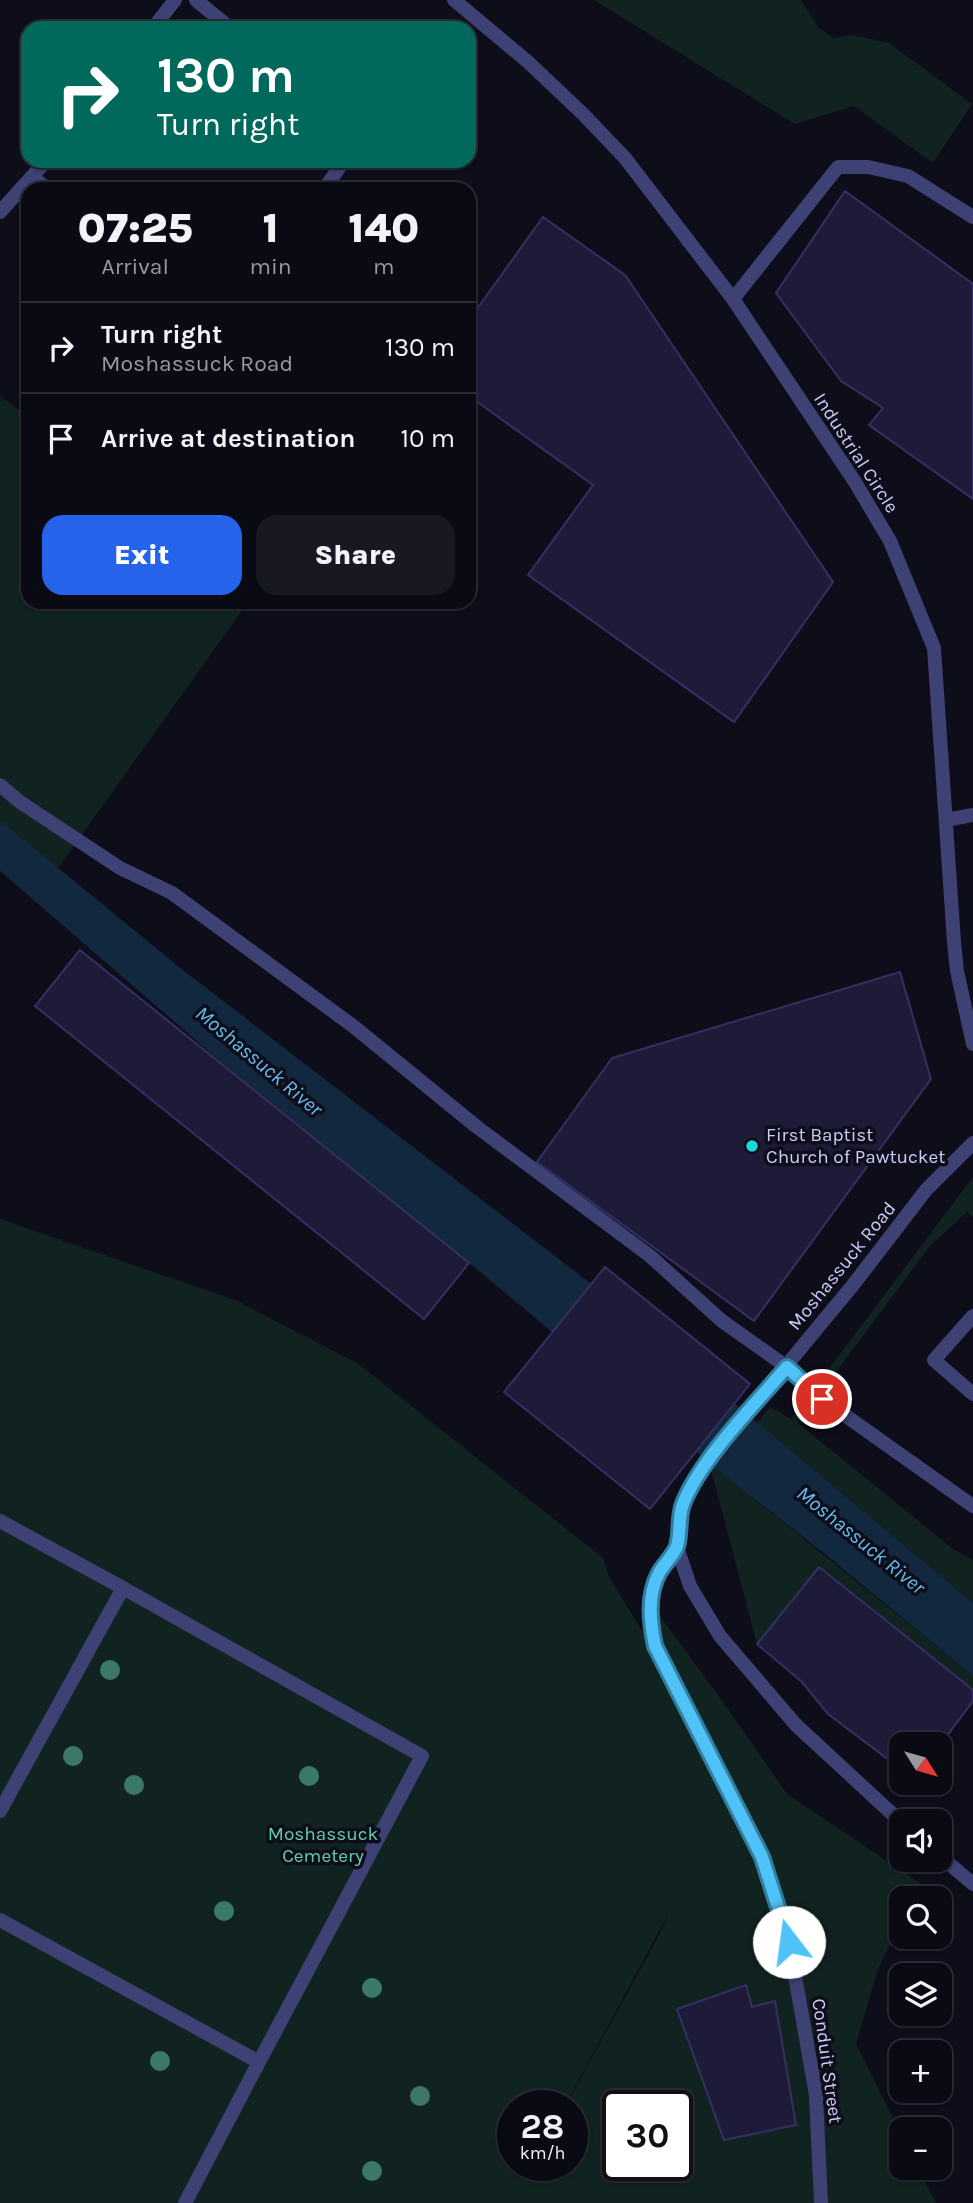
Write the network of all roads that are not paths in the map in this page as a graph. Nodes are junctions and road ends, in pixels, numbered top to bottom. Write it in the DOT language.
graph roads {
  1 [pos="175,0"];
  2 [pos="197,0"];
  3 [pos="454,0"];
  4 [pos="158,21"];
  5 [pos="222,21"];
  6 [pos="41,168"];
  7 [pos="33,178"];
  8 [pos="29,182"];
  9 [pos="38,182"];
  10 [pos="21,190"];
  11 [pos="0,212"];
  12 [pos="973,217"];
  13 [pos="733,299"];
  14 [pos="0,785"];
  15 [pos="973,815"];
  16 [pos="946,820"];
  17 [pos="973,1044"];
  18 [pos="973,1143"];
  19 [pos="973,1316"];
  20 [pos="787,1367"];
  21 [pos="973,1394"];
  22 [pos="973,1506"];
  23 [pos="0,1521"];
  24 [pos="677,1547"];
  25 [pos="122,1588"];
  26 [pos="0,1811"];
  27 [pos="889,1811"];
  28 [pos="952,1866"];
  29 [pos="973,1884"];
  30 [pos="0,1920"];
  31 [pos="259,2062"];
  32 [pos="184,2203"];
  33 [pos="821,2203"];
  1 -- 4 [label="street"];
  2 -- 5 [label="street"];
  3 -- 13 [label="street, Industrial Circle"];
  6 -- 7 [label="street"];
  7 -- 8 [label="street"];
  7 -- 9 [label="street"];
  10 -- 11 [label="street"];
  12 -- 13 [label="street"];
  13 -- 16 [label="street, Industrial Circle"];
  14 -- 20 [label="street"];
  15 -- 16 [label="street"];
  16 -- 17 [label="street, Industrial Circle"];
  18 -- 20 [label="street, Moshassuck Road"];
  19 -- 21 [label="street"];
  20 -- 22 [label="street"];
  20 -- 24 [label="street, Conduit Street"];
  23 -- 25 [label="street"];
  24 -- 27 [label="street"];
  24 -- 33 [label="street, Conduit Street"];
  25 -- 26 [label="street"];
  25 -- 31 [label="street"];
  28 -- 29 [label="street"];
  30 -- 31 [label="street"];
  31 -- 32 [label="street"];
}
